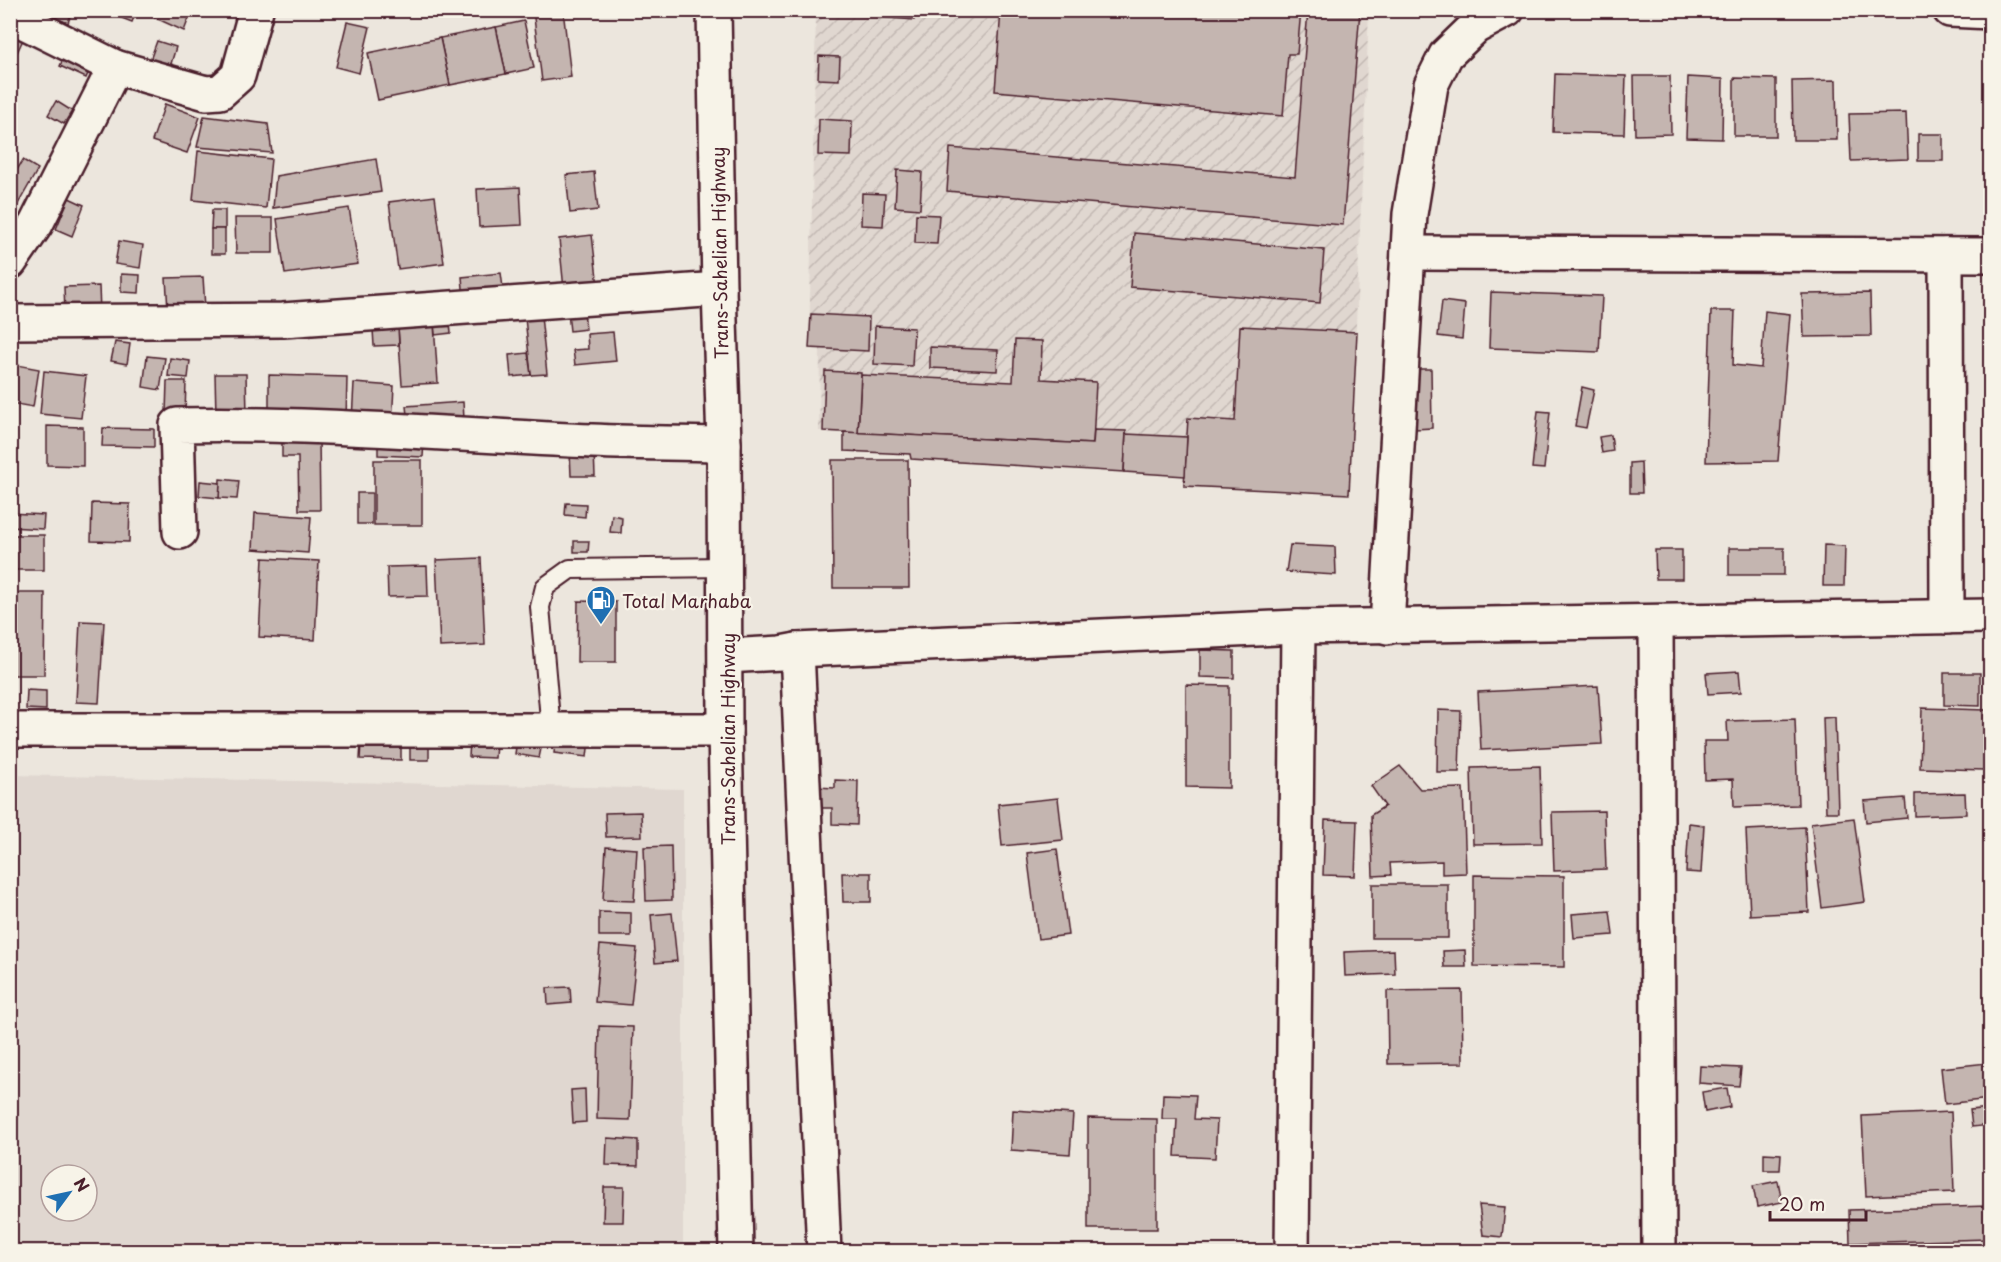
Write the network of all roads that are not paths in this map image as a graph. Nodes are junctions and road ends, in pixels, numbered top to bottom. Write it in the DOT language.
graph roads {
  1 [pos="256,10"];
  2 [pos="714,10"];
  3 [pos="1507,10"];
  4 [pos="1950,10"];
  5 [pos="1990,12"];
  6 [pos="10,15"];
  7 [pos="115,67"];
  8 [pos="1408,253"];
  9 [pos="1946,255"];
  10 [pos="1990,255"];
  11 [pos="10,262"];
  12 [pos="719,289"];
  13 [pos="10,322"];
  14 [pos="724,444"];
  15 [pos="180,532"];
  16 [pos="726,567"];
  17 [pos="1990,616"];
  18 [pos="1947,617"];
  19 [pos="1656,623"];
  20 [pos="1298,627"];
  21 [pos="1387,627"];
  22 [pos="797,650"];
  23 [pos="726,656"];
  24 [pos="10,730"];
  25 [pos="551,730"];
  26 [pos="725,730"];
  27 [pos="736,1251"];
  28 [pos="824,1251"];
  29 [pos="1292,1251"];
  30 [pos="1659,1251"];
  1 -- 7 [label="main road"];
  2 -- 12 [label="main road, Trans-Sahelian Highway"];
  3 -- 8 [label="main road"];
  4 -- 5 [label="main road"];
  6 -- 7 [label="main road"];
  7 -- 11 [label="main road"];
  8 -- 9 [label="main road"];
  8 -- 21 [label="main road"];
  9 -- 10 [label="main road"];
  9 -- 18 [label="main road"];
  12 -- 13 [label="main road"];
  12 -- 14 [label="main road, Trans-Sahelian Highway"];
  14 -- 15 [label="main road"];
  14 -- 16 [label="main road, Trans-Sahelian Highway"];
  16 -- 23 [label="main road, Trans-Sahelian Highway"];
  16 -- 25 [label="lane"];
  17 -- 18 [label="main road"];
  18 -- 19 [label="main road"];
  19 -- 21 [label="main road"];
  19 -- 30 [label="main road"];
  20 -- 21 [label="main road"];
  20 -- 22 [label="main road"];
  20 -- 29 [label="main road"];
  22 -- 23 [label="main road"];
  22 -- 28 [label="main road"];
  23 -- 26 [label="main road, Trans-Sahelian Highway"];
  24 -- 25 [label="main road"];
  25 -- 26 [label="main road"];
  26 -- 27 [label="main road, Trans-Sahelian Highway"];
}
